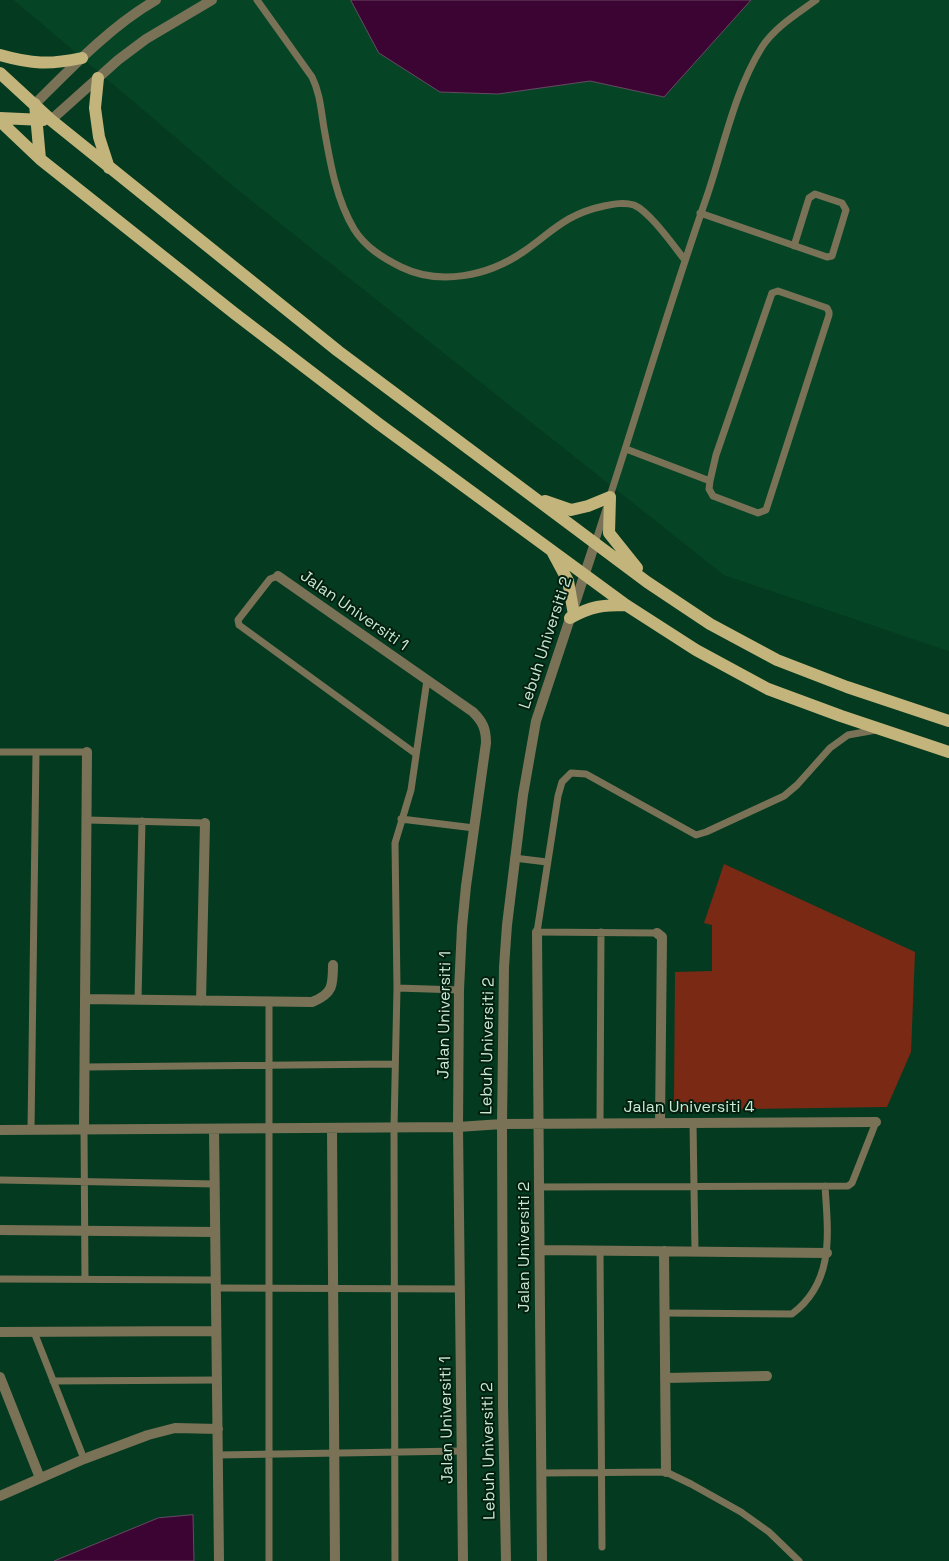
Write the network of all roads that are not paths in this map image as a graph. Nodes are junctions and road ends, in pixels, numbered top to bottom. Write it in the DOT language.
graph roads {
  1 [pos="156,0"];
  2 [pos="212,0"];
  3 [pos="257,0"];
  4 [pos="816,0"];
  5 [pos="0,55"];
  6 [pos="82,58"];
  7 [pos="0,73"];
  8 [pos="98,78"];
  9 [pos="35,104"];
  10 [pos="0,118"];
  11 [pos="36,120"];
  12 [pos="51,120"];
  13 [pos="0,122"];
  14 [pos="40,159"];
  15 [pos="109,168"];
  16 [pos="700,212"];
  17 [pos="794,246"];
  18 [pos="685,260"];
  19 [pos="626,449"];
  20 [pos="710,481"];
  21 [pos="534,497"];
  22 [pos="610,497"];
  23 [pos="595,543"];
  24 [pos="551,550"];
  25 [pos="584,575"];
  26 [pos="278,576"];
  27 [pos="648,582"];
  28 [pos="626,605"];
  29 [pos="572,614"];
  30 [pos="427,680"];
  31 [pos="949,721"];
  32 [pos="879,729"];
  33 [pos="0,752"];
  34 [pos="36,752"];
  35 [pos="87,752"];
  36 [pos="949,752"];
  37 [pos="416,754"];
  38 [pos="401,819"];
  39 [pos="87,820"];
  40 [pos="142,821"];
  41 [pos="205,822"];
  42 [pos="474,828"];
  43 [pos="514,858"];
  44 [pos="548,862"];
  45 [pos="537,932"];
  46 [pos="601,932"];
  47 [pos="658,933"];
  48 [pos="333,965"];
  49 [pos="397,988"];
  50 [pos="459,990"];
  51 [pos="85,999"];
  52 [pos="138,1000"];
  53 [pos="200,1001"];
  54 [pos="269,1001"];
  55 [pos="395,1064"];
  56 [pos="269,1065"];
  57 [pos="85,1067"];
  58 [pos="876,1122"];
  59 [pos="539,1123"];
  60 [pos="600,1123"];
  61 [pos="660,1123"];
  62 [pos="693,1123"];
  63 [pos="502,1124"];
  64 [pos="458,1127"];
  65 [pos="269,1128"];
  66 [pos="332,1128"];
  67 [pos="394,1128"];
  68 [pos="84,1129"];
  69 [pos="214,1129"];
  70 [pos="0,1130"];
  71 [pos="31,1130"];
  72 [pos="0,1180"];
  73 [pos="84,1182"];
  74 [pos="215,1184"];
  75 [pos="694,1186"];
  76 [pos="825,1186"];
  77 [pos="540,1187"];
  78 [pos="0,1230"];
  79 [pos="85,1231"];
  80 [pos="215,1232"];
  81 [pos="540,1250"];
  82 [pos="600,1251"];
  83 [pos="664,1251"];
  84 [pos="695,1252"];
  85 [pos="827,1253"];
  86 [pos="0,1279"];
  87 [pos="84,1279"];
  88 [pos="216,1284"];
  89 [pos="269,1288"];
  90 [pos="333,1288"];
  91 [pos="394,1288"];
  92 [pos="460,1288"];
  93 [pos="665,1313"];
  94 [pos="216,1331"];
  95 [pos="0,1332"];
  96 [pos="34,1332"];
  97 [pos="767,1376"];
  98 [pos="0,1377"];
  99 [pos="665,1378"];
  100 [pos="217,1380"];
  101 [pos="53,1381"];
  102 [pos="218,1429"];
  103 [pos="462,1451"];
  104 [pos="395,1452"];
  105 [pos="334,1453"];
  106 [pos="218,1454"];
  107 [pos="269,1454"];
  108 [pos="84,1459"];
  109 [pos="666,1472"];
  110 [pos="542,1473"];
  111 [pos="601,1473"];
  112 [pos="40,1478"];
  113 [pos="0,1496"];
  114 [pos="602,1547"];
  115 [pos="219,1561"];
  116 [pos="269,1561"];
  117 [pos="335,1561"];
  118 [pos="395,1561"];
  119 [pos="463,1561"];
  120 [pos="506,1561"];
  121 [pos="542,1561"];
  122 [pos="799,1561"];
  1 -- 6 [label="street"];
  2 -- 8 [label="street"];
  3 -- 18 [label="lane"];
  4 -- 16 [label="lane"];
  5 -- 6 [label="main road"];
  6 -- 9 [label="street"];
  7 -- 9 [label="main road"];
  8 -- 12 [label="street"];
  8 -- 15 [label="main road"];
  9 -- 11 [label="main road"];
  9 -- 12 [label="main road"];
  10 -- 11 [label="main road"];
  11 -- 12 [label="main road"];
  11 -- 14 [label="main road"];
  12 -- 15 [label="main road"];
  13 -- 14 [label="main road"];
  14 -- 24 [label="main road"];
  15 -- 21 [label="main road"];
  16 -- 17 [label="lane"];
  16 -- 18 [label="lane"];
  17 -- 17 [label="lane"];
  18 -- 19 [label="lane"];
  19 -- 20 [label="lane"];
  19 -- 22 [label="lane"];
  20 -- 20 [label="lane"];
  21 -- 22 [label="main road"];
  21 -- 23 [label="main road"];
  22 -- 23 [label="lane"];
  22 -- 27 [label="main road"];
  23 -- 25 [label="street, Lebuh Universiti 2"];
  23 -- 27 [label="main road"];
  24 -- 25 [label="main road"];
  24 -- 29 [label="main road"];
  25 -- 28 [label="main road"];
  25 -- 29 [label="street, Lebuh Universiti 2"];
  26 -- 30 [label="street, Jalan Universiti 1"];
  26 -- 37 [label="lane"];
  27 -- 31 [label="main road"];
  28 -- 29 [label="main road"];
  28 -- 32 [label="main road"];
  29 -- 43 [label="street, Lebuh Universiti 2"];
  30 -- 37 [label="lane"];
  30 -- 42 [label="street, Jalan Universiti 1"];
  32 -- 36 [label="main road"];
  32 -- 44 [label="lane"];
  33 -- 34 [label="lane"];
  34 -- 35 [label="lane"];
  34 -- 71 [label="lane"];
  35 -- 39 [label="street"];
  37 -- 38 [label="lane"];
  38 -- 42 [label="lane"];
  38 -- 49 [label="lane"];
  39 -- 40 [label="lane"];
  39 -- 51 [label="street"];
  40 -- 41 [label="lane"];
  40 -- 52 [label="lane"];
  41 -- 53 [label="street"];
  42 -- 50 [label="street, Jalan Universiti 1"];
  43 -- 44 [label="lane"];
  43 -- 63 [label="street, Lebuh Universiti 2"];
  44 -- 45 [label="lane"];
  45 -- 46 [label="lane"];
  45 -- 59 [label="street, Jalan Universiti 2"];
  46 -- 47 [label="lane"];
  46 -- 60 [label="lane"];
  47 -- 61 [label="street"];
  48 -- 54 [label="street"];
  49 -- 50 [label="lane"];
  49 -- 55 [label="lane"];
  50 -- 64 [label="street, Jalan Universiti 1"];
  51 -- 52 [label="street"];
  51 -- 57 [label="street"];
  52 -- 53 [label="street"];
  53 -- 54 [label="street"];
  54 -- 56 [label="lane"];
  55 -- 56 [label="lane"];
  55 -- 67 [label="lane"];
  56 -- 57 [label="lane"];
  56 -- 65 [label="lane"];
  57 -- 68 [label="street"];
  58 -- 62 [label="street, Jalan Universiti 4"];
  58 -- 76 [label="lane"];
  59 -- 60 [label="street, Jalan Universiti 4"];
  59 -- 63 [label="street, Jalan Universiti 4"];
  59 -- 77 [label="street, Jalan Universiti 2"];
  60 -- 61 [label="street, Jalan Universiti 4"];
  61 -- 62 [label="street, Jalan Universiti 4"];
  62 -- 75 [label="lane"];
  63 -- 64 [label="street, Jalan Universiti 4"];
  63 -- 120 [label="street, Lebuh Universiti 2"];
  64 -- 67 [label="street, Jalan Universiti 4"];
  64 -- 92 [label="street, Jalan Universiti 1"];
  65 -- 66 [label="street, Jalan Universiti 4"];
  65 -- 69 [label="street, Jalan Universiti 4"];
  65 -- 89 [label="lane"];
  66 -- 67 [label="street, Jalan Universiti 4"];
  66 -- 90 [label="street"];
  67 -- 91 [label="lane"];
  68 -- 69 [label="street, Jalan Universiti 4"];
  68 -- 71 [label="street, Jalan Universiti 4"];
  68 -- 73 [label="lane"];
  69 -- 74 [label="street"];
  70 -- 71 [label="street, Jalan Universiti 4"];
  72 -- 73 [label="lane"];
  73 -- 74 [label="lane"];
  73 -- 79 [label="lane"];
  74 -- 80 [label="street"];
  75 -- 76 [label="lane"];
  75 -- 77 [label="lane"];
  75 -- 84 [label="lane"];
  76 -- 85 [label="lane"];
  77 -- 81 [label="street, Jalan Universiti 2"];
  78 -- 79 [label="street"];
  79 -- 80 [label="street"];
  79 -- 87 [label="lane"];
  80 -- 88 [label="street"];
  81 -- 82 [label="street"];
  81 -- 110 [label="street, Jalan Universiti 2"];
  82 -- 83 [label="street"];
  82 -- 111 [label="lane"];
  83 -- 84 [label="street"];
  83 -- 93 [label="street"];
  84 -- 85 [label="street"];
  85 -- 93 [label="lane"];
  86 -- 87 [label="lane"];
  87 -- 88 [label="lane"];
  88 -- 89 [label="lane"];
  88 -- 94 [label="street"];
  89 -- 90 [label="lane"];
  89 -- 107 [label="lane"];
  90 -- 91 [label="lane"];
  90 -- 105 [label="street"];
  91 -- 92 [label="lane"];
  91 -- 104 [label="lane"];
  92 -- 103 [label="street, Jalan Universiti 1"];
  93 -- 99 [label="street"];
  94 -- 96 [label="street"];
  94 -- 100 [label="street"];
  95 -- 96 [label="street"];
  96 -- 101 [label="lane"];
  97 -- 99 [label="street"];
  98 -- 112 [label="street"];
  99 -- 109 [label="street"];
  100 -- 101 [label="lane"];
  100 -- 102 [label="street"];
  101 -- 108 [label="lane"];
  102 -- 106 [label="street"];
  102 -- 108 [label="street"];
  103 -- 104 [label="lane"];
  103 -- 119 [label="street, Jalan Universiti 1"];
  104 -- 105 [label="lane"];
  104 -- 118 [label="lane"];
  105 -- 107 [label="lane"];
  105 -- 117 [label="street"];
  106 -- 107 [label="lane"];
  106 -- 115 [label="street"];
  107 -- 116 [label="lane"];
  108 -- 112 [label="street"];
  109 -- 111 [label="lane"];
  109 -- 122 [label="lane"];
  110 -- 111 [label="lane"];
  110 -- 121 [label="street, Jalan Universiti 2"];
  111 -- 114 [label="lane"];
  112 -- 113 [label="street"];
}
